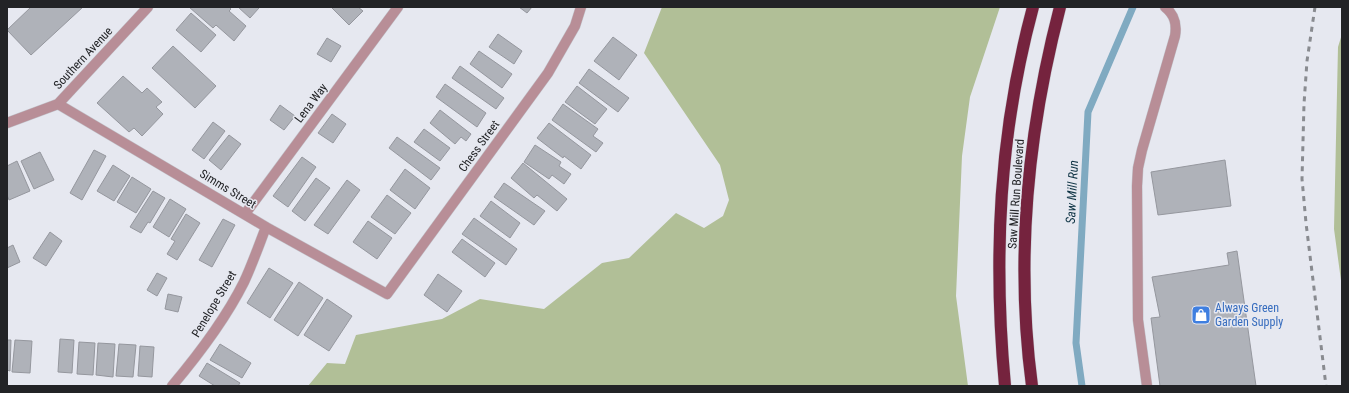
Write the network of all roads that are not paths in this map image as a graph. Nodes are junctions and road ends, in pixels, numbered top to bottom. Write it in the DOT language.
graph roads {
  1 [pos="148,7"];
  2 [pos="398,7"];
  3 [pos="581,7"];
  4 [pos="1033,7"];
  5 [pos="1060,7"];
  6 [pos="1165,7"];
  7 [pos="58,104"];
  8 [pos="7,122"];
  9 [pos="245,214"];
  10 [pos="266,227"];
  11 [pos="387,294"];
  12 [pos="172,386"];
  13 [pos="1005,386"];
  14 [pos="1032,386"];
  15 [pos="1147,386"];
  1 -- 7 [label="street, Southern Avenue"];
  2 -- 9 [label="street, Lena Way"];
  3 -- 11 [label="street, Chess Street"];
  4 -- 13 [label="highway, Saw Mill Run Boulevard"];
  5 -- 14 [label="highway, Saw Mill Run Boulevard"];
  6 -- 15 [label="street"];
  7 -- 8 [label="street, Southern Avenue"];
  7 -- 9 [label="street, Simms Street"];
  9 -- 10 [label="street, Simms Street"];
  10 -- 11 [label="street, Simms Street"];
  10 -- 12 [label="street, Penelope Street"];
}
